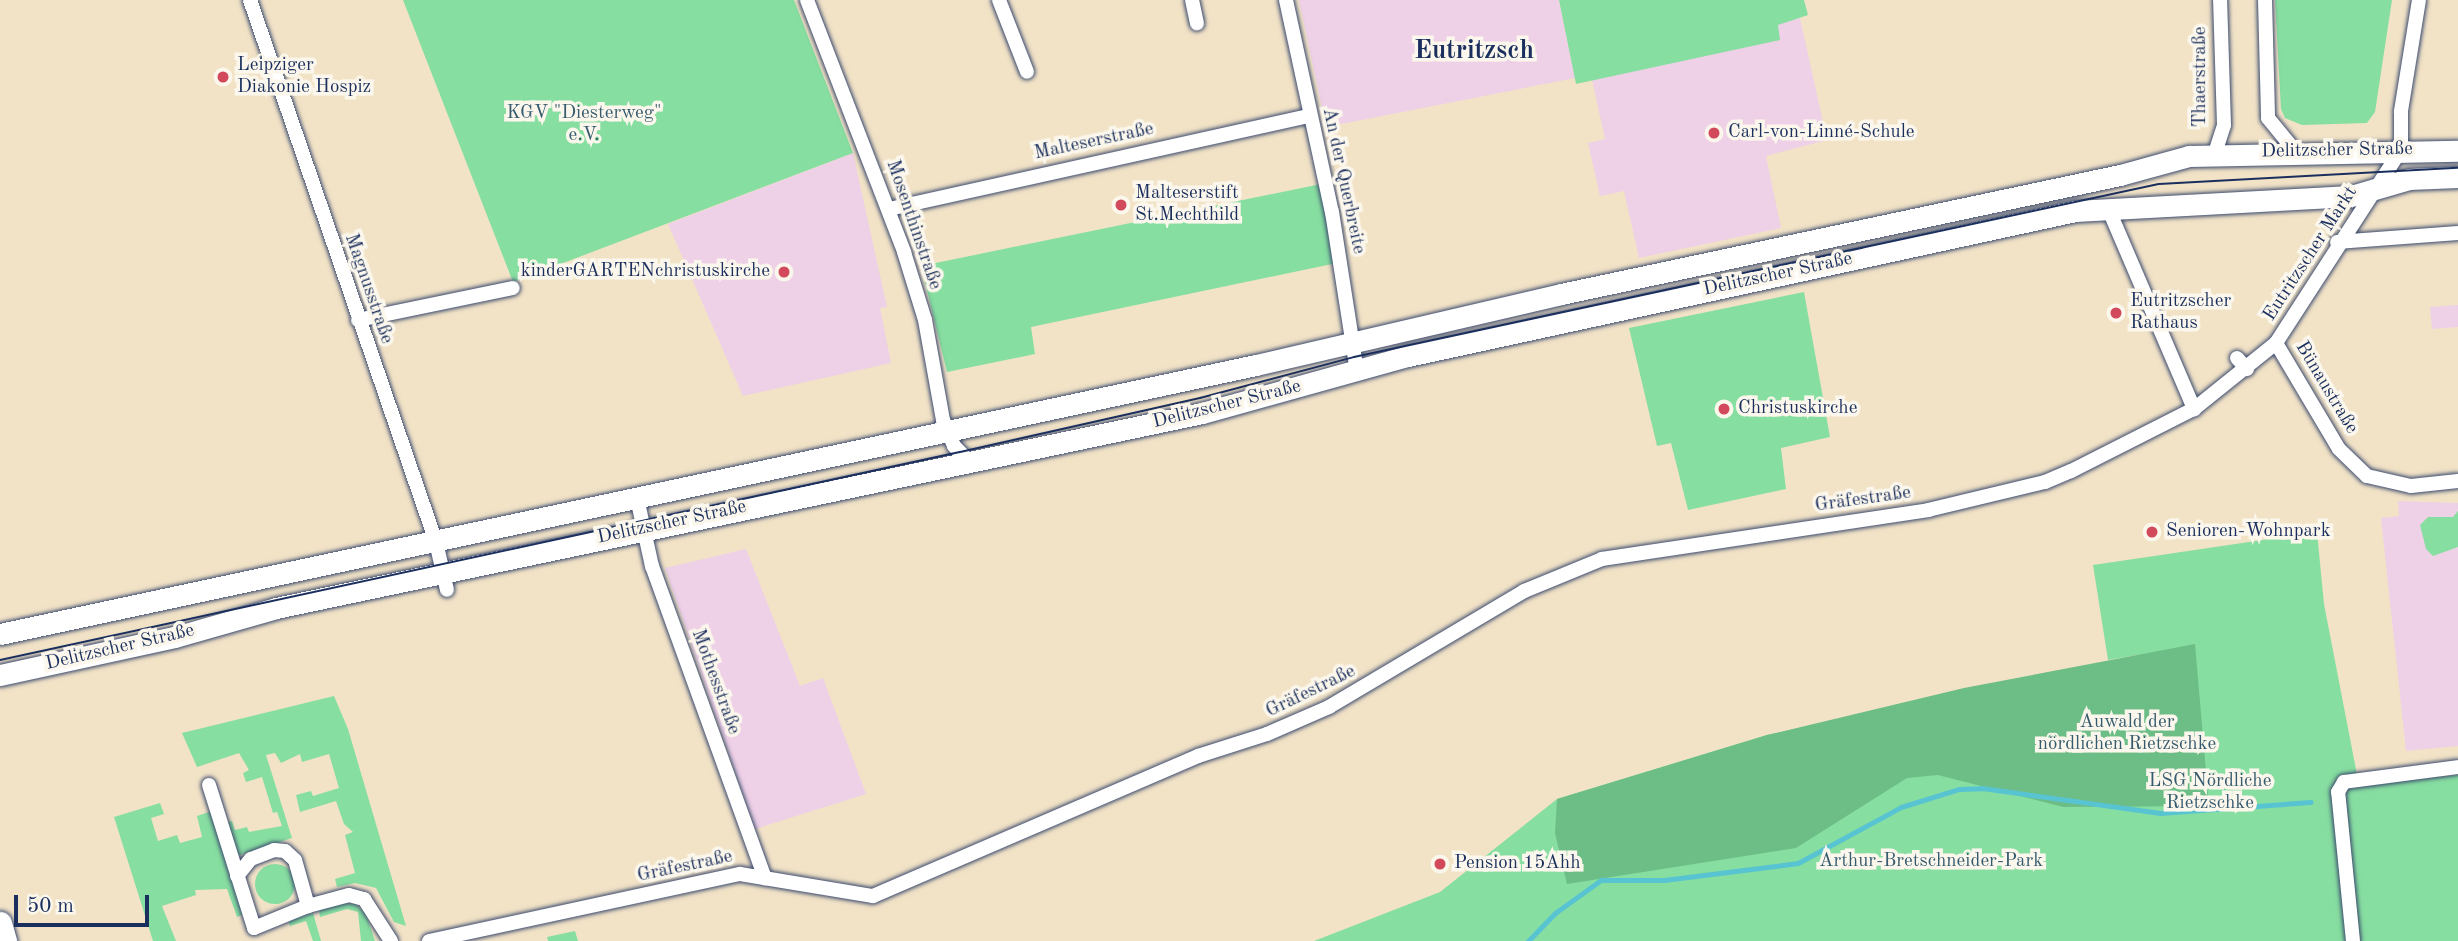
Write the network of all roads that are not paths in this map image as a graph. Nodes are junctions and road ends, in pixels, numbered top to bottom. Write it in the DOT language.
graph roads {
  1 [pos="250,0"];
  2 [pos="807,0"];
  3 [pos="999,0"];
  4 [pos="1192,0"];
  5 [pos="1286,0"];
  6 [pos="2220,0"];
  7 [pos="2265,0"];
  8 [pos="2419,0"];
  9 [pos="1197,23"];
  10 [pos="1027,72"];
  11 [pos="1308,116"];
  12 [pos="2401,150"];
  13 [pos="2295,151"];
  14 [pos="2458,151"];
  15 [pos="2215,153"];
  16 [pos="2458,177"];
  17 [pos="2376,189"];
  18 [pos="2108,208"];
  19 [pos="889,209"];
  20 [pos="2458,233"];
  21 [pos="2337,242"];
  22 [pos="513,288"];
  23 [pos="358,320"];
  24 [pos="1352,341"];
  25 [pos="2276,343"];
  26 [pos="1357,371"];
  27 [pos="2194,409"];
  28 [pos="948,431"];
  29 [pos="970,463"];
  30 [pos="2458,481"];
  31 [pos="637,498"];
  32 [pos="644,529"];
  33 [pos="436,542"];
  34 [pos="445,582"];
  35 [pos="0,634"];
  36 [pos="0,675"];
  37 [pos="2458,767"];
  38 [pos="209,785"];
  39 [pos="237,876"];
  40 [pos="765,877"];
  41 [pos="308,906"];
  42 [pos="0,923"];
  43 [pos="5,941"];
  44 [pos="391,941"];
  45 [pos="429,941"];
  46 [pos="2353,941"];
  1 -- 23 [label="street, Magnusstraße"];
  2 -- 19 [label="street, Mosenthinstraße"];
  3 -- 10 [label="street"];
  4 -- 9 [label="street"];
  5 -- 11 [label="street, An der Querbreite"];
  6 -- 15 [label="street, Thaerstraße"];
  7 -- 13 [label="street"];
  8 -- 12 [label="street"];
  11 -- 19 [label="street, Malteserstraße"];
  11 -- 24 [label="street, An der Querbreite"];
  12 -- 13 [label="main road, Delitzscher Straße"];
  12 -- 14 [label="main road, Delitzscher Straße"];
  12 -- 17 [label="street, Eutritzscher Markt"];
  13 -- 15 [label="main road, Delitzscher Straße"];
  15 -- 24 [label="main road, Delitzscher Straße"];
  16 -- 17 [label="main road, Delitzscher Straße"];
  17 -- 18 [label="main road, Delitzscher Straße"];
  17 -- 21 [label="street, Eutritzscher Markt"];
  18 -- 26 [label="main road, Delitzscher Straße"];
  18 -- 27 [label="street"];
  19 -- 28 [label="street, Mosenthinstraße"];
  20 -- 21 [label="street"];
  21 -- 25 [label="street, Eutritzscher Markt"];
  22 -- 23 [label="street"];
  23 -- 33 [label="street, Magnusstraße"];
  24 -- 26 [label="street, An der Querbreite"];
  24 -- 28 [label="main road, Delitzscher Straße"];
  25 -- 27 [label="street, Eutritzscher Markt"];
  25 -- 30 [label="street, Bünaustraße"];
  26 -- 29 [label="main road, Delitzscher Straße"];
  27 -- 40 [label="street, Gräfestraße"];
  28 -- 29 [label="street, Mosenthinstraße"];
  28 -- 31 [label="main road, Delitzscher Straße"];
  29 -- 32 [label="main road, Delitzscher Straße"];
  31 -- 32 [label="street, Mothesstraße"];
  31 -- 33 [label="main road, Delitzscher Straße"];
  32 -- 34 [label="main road, Delitzscher Straße"];
  32 -- 40 [label="street, Mothesstraße"];
  33 -- 34 [label="street, Magnusstraße"];
  33 -- 35 [label="main road, Delitzscher Straße"];
  34 -- 36 [label="main road, Delitzscher Straße"];
  37 -- 46 [label="street"];
  38 -- 39 [label="street"];
  39 -- 41 [label="street"];
  39 -- 41 [label="street"];
  40 -- 45 [label="street, Gräfestraße"];
  41 -- 44 [label="street"];
  42 -- 43 [label="main road"];
}
